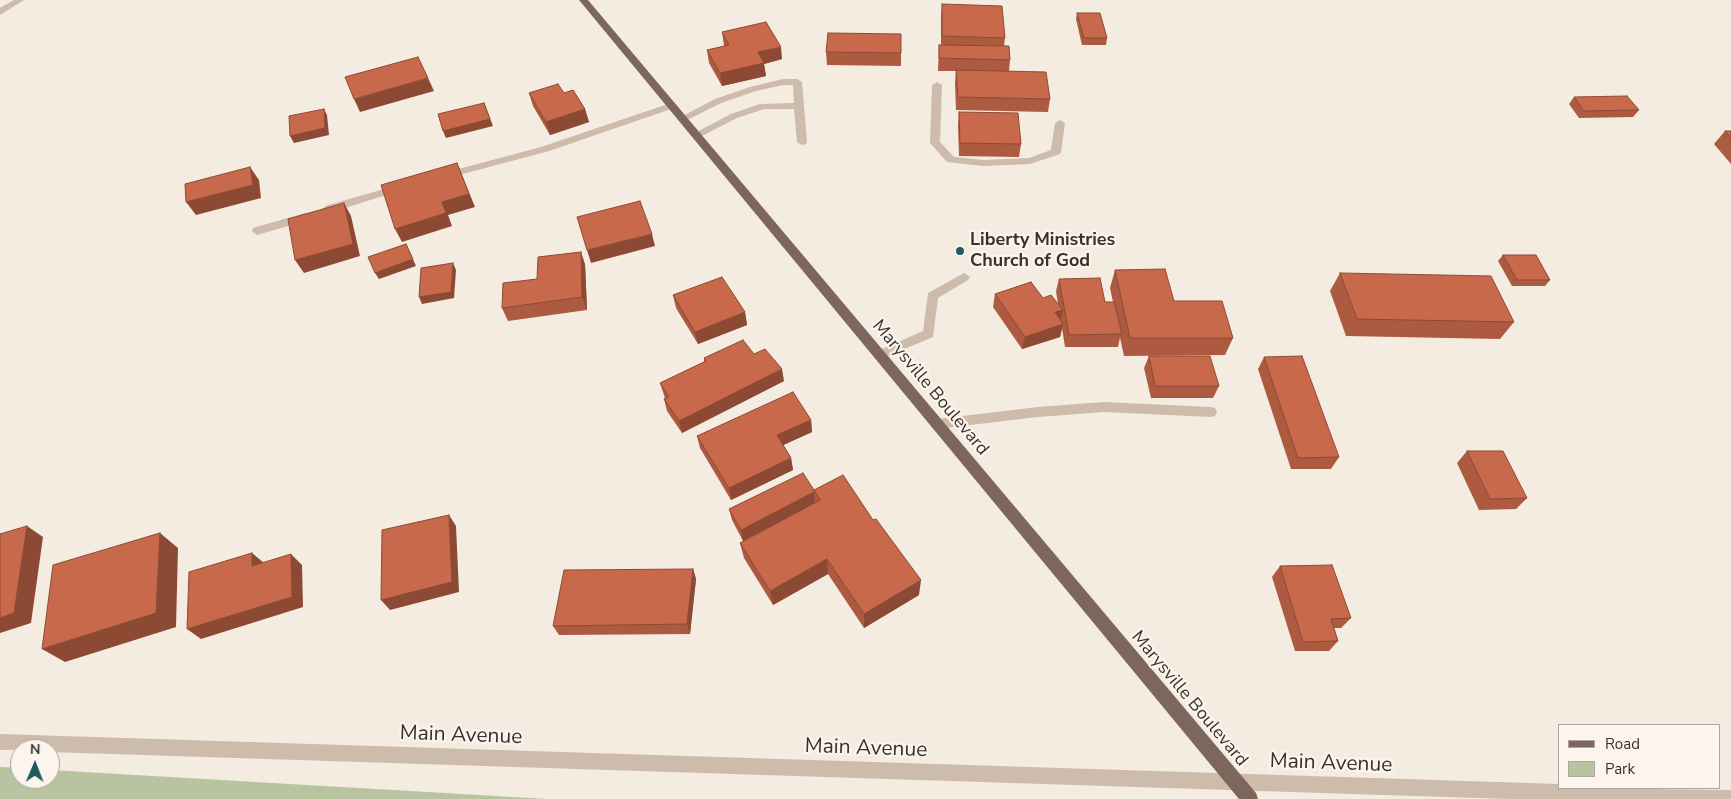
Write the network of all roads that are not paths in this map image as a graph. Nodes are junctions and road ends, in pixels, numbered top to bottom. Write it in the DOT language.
graph roads {
  1 [pos="20,0"];
  2 [pos="583,0"];
  3 [pos="0,12"];
  4 [pos="937,85"];
  5 [pos="671,106"];
  6 [pos="799,106"];
  7 [pos="682,119"];
  8 [pos="1060,123"];
  9 [pos="696,135"];
  10 [pos="802,142"];
  11 [pos="432,179"];
  12 [pos="413,184"];
  13 [pos="257,231"];
  14 [pos="964,277"];
  15 [pos="879,355"];
  16 [pos="1211,412"];
  17 [pos="937,424"];
  18 [pos="0,742"];
  19 [pos="1236,782"];
  20 [pos="1731,798"];
  21 [pos="1250,799"];
  1 -- 3 [label="street"];
  2 -- 5 [label="main road, Marysville Boulevard"];
  4 -- 8 [label="street"];
  5 -- 7 [label="main road, Marysville Boulevard"];
  5 -- 11 [label="street"];
  6 -- 7 [label="street"];
  6 -- 9 [label="street"];
  6 -- 10 [label="street"];
  7 -- 9 [label="main road, Marysville Boulevard"];
  9 -- 15 [label="main road, Marysville Boulevard"];
  12 -- 13 [label="street"];
  14 -- 15 [label="street"];
  15 -- 17 [label="main road, Marysville Boulevard"];
  16 -- 17 [label="street"];
  17 -- 19 [label="main road, Marysville Boulevard"];
  18 -- 19 [label="street, Main Avenue"];
  19 -- 20 [label="street, Main Avenue"];
  19 -- 21 [label="main road, Marysville Boulevard"];
}
